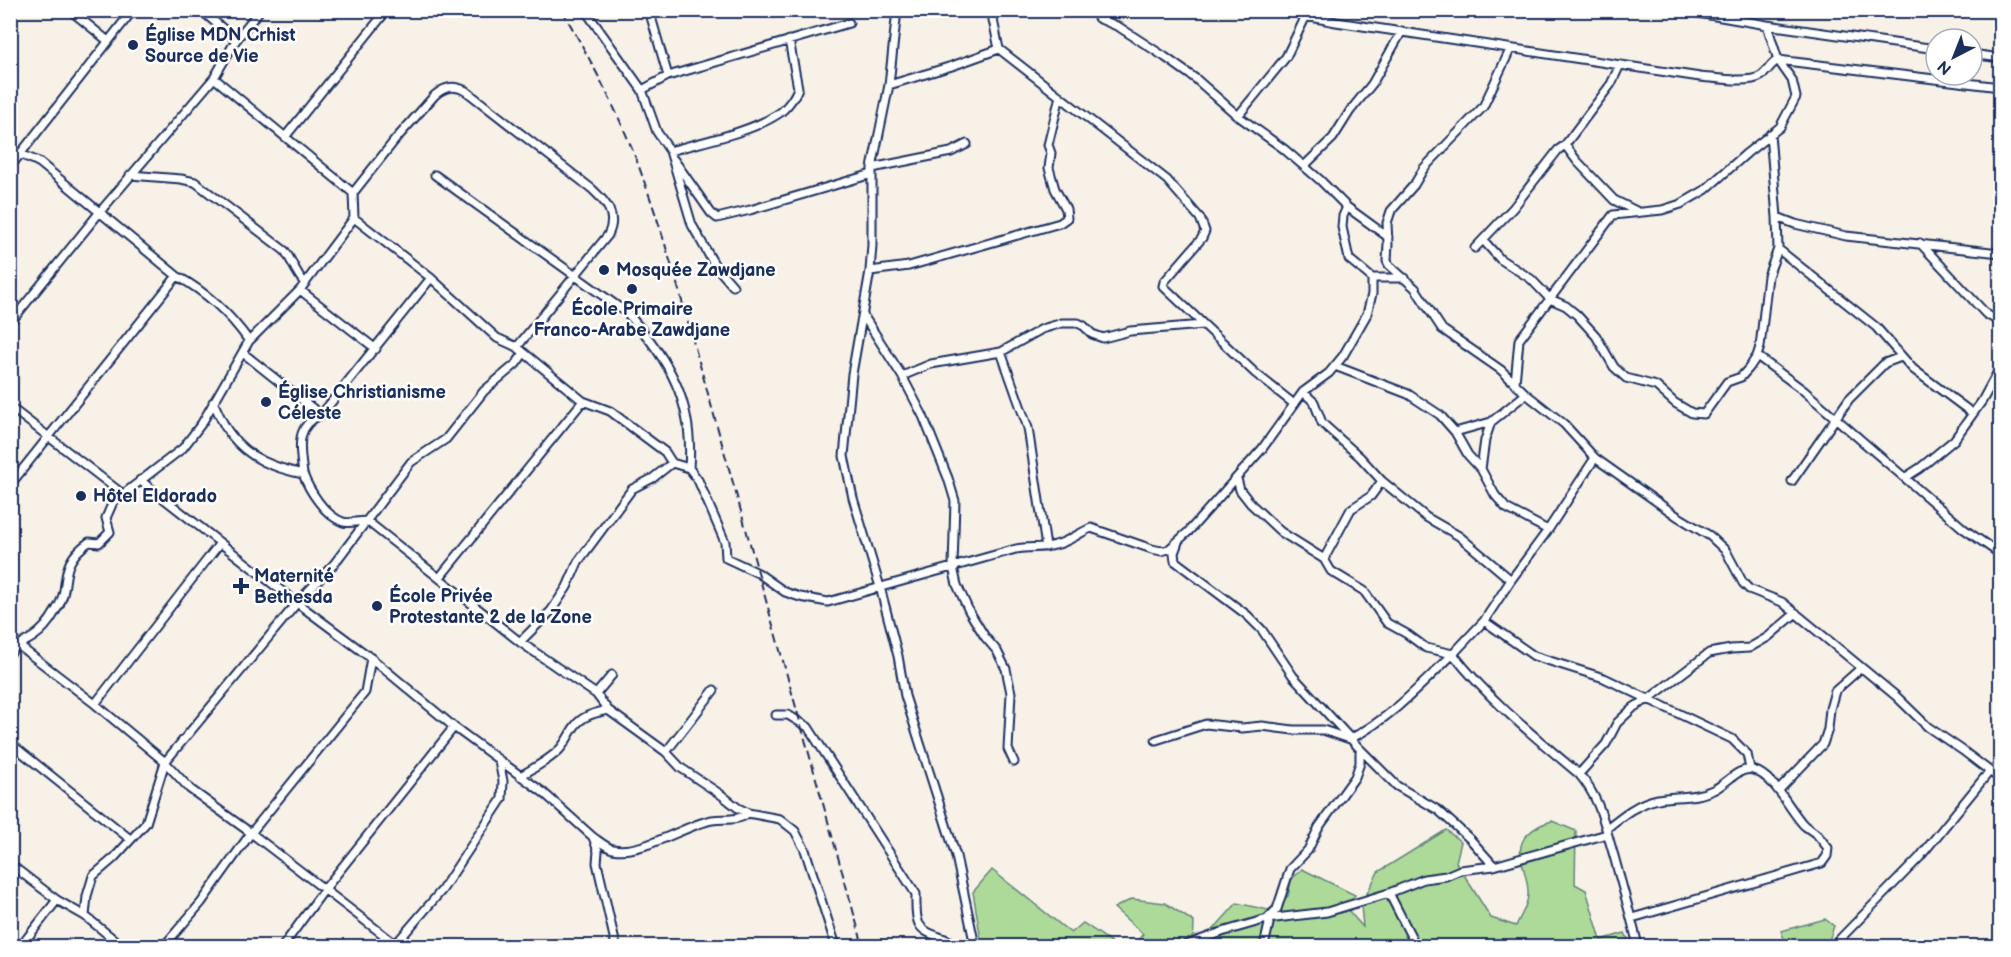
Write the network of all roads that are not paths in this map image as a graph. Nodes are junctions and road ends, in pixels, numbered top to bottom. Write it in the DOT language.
graph roads {
  1 [pos="70,10"];
  2 [pos="132,10"];
  3 [pos="201,10"];
  4 [pos="260,10"];
  5 [pos="387,10"];
  6 [pos="585,10"];
  7 [pos="649,10"];
  8 [pos="897,10"];
  9 [pos="991,10"];
  10 [pos="1681,10"];
  11 [pos="1305,13"];
  12 [pos="1098,18"];
  13 [pos="849,23"];
  14 [pos="1767,25"];
  15 [pos="1402,31"];
  16 [pos="236,40"];
  17 [pos="789,40"];
  18 [pos="108,41"];
  19 [pos="1924,47"];
  20 [pos="999,49"];
  21 [pos="1510,50"];
  22 [pos="1984,56"];
  23 [pos="2001,58"];
  24 [pos="1778,60"];
  25 [pos="1620,65"];
  26 [pos="668,76"];
  27 [pos="214,78"];
  28 [pos="889,85"];
  29 [pos="2001,87"];
  30 [pos="642,90"];
  31 [pos="1060,96"];
  32 [pos="1238,116"];
  33 [pos="1770,134"];
  34 [pos="285,137"];
  35 [pos="967,144"];
  36 [pos="1566,145"];
  37 [pos="10,148"];
  38 [pos="671,155"];
  39 [pos="20,156"];
  40 [pos="1304,166"];
  41 [pos="10,167"];
  42 [pos="872,171"];
  43 [pos="435,175"];
  44 [pos="130,176"];
  45 [pos="353,193"];
  46 [pos="1347,207"];
  47 [pos="99,213"];
  48 [pos="1640,213"];
  49 [pos="1777,217"];
  50 [pos="354,218"];
  51 [pos="1388,237"];
  52 [pos="1483,240"];
  53 [pos="1920,243"];
  54 [pos="1475,248"];
  55 [pos="1778,249"];
  56 [pos="2001,253"];
  57 [pos="870,271"];
  58 [pos="177,276"];
  59 [pos="574,276"];
  60 [pos="431,278"];
  61 [pos="1372,278"];
  62 [pos="1405,278"];
  63 [pos="304,282"];
  64 [pos="733,286"];
  65 [pos="300,290"];
  66 [pos="1550,299"];
  67 [pos="863,315"];
  68 [pos="2001,322"];
  69 [pos="10,323"];
  70 [pos="1203,325"];
  71 [pos="249,341"];
  72 [pos="517,347"];
  73 [pos="376,349"];
  74 [pos="1001,352"];
  75 [pos="243,353"];
  76 [pos="524,353"];
  77 [pos="1757,356"];
  78 [pos="1901,357"];
  79 [pos="1335,366"];
  80 [pos="2001,368"];
  81 [pos="902,376"];
  82 [pos="1515,383"];
  83 [pos="1303,392"];
  84 [pos="1526,394"];
  85 [pos="583,401"];
  86 [pos="213,402"];
  87 [pos="1294,404"];
  88 [pos="10,407"];
  89 [pos="1972,413"];
  90 [pos="321,415"];
  91 [pos="1836,420"];
  92 [pos="1491,422"];
  93 [pos="1455,432"];
  94 [pos="48,437"];
  95 [pos="1595,458"];
  96 [pos="672,463"];
  97 [pos="690,468"];
  98 [pos="1481,469"];
  99 [pos="303,474"];
  100 [pos="1906,477"];
  101 [pos="1237,479"];
  102 [pos="140,480"];
  103 [pos="1382,481"];
  104 [pos="1792,481"];
  105 [pos="10,485"];
  106 [pos="124,495"];
  107 [pos="367,521"];
  108 [pos="1548,530"];
  109 [pos="1178,542"];
  110 [pos="220,543"];
  111 [pos="1046,548"];
  112 [pos="1161,551"];
  113 [pos="2001,554"];
  114 [pos="1324,559"];
  115 [pos="1176,561"];
  116 [pos="953,567"];
  117 [pos="440,577"];
  118 [pos="1510,580"];
  119 [pos="880,587"];
  120 [pos="297,603"];
  121 [pos="1796,613"];
  122 [pos="1484,621"];
  123 [pos="10,639"];
  124 [pos="520,642"];
  125 [pos="17,645"];
  126 [pos="10,653"];
  127 [pos="1453,654"];
  128 [pos="371,658"];
  129 [pos="1861,668"];
  130 [pos="612,675"];
  131 [pos="714,690"];
  132 [pos="596,694"];
  133 [pos="1650,698"];
  134 [pos="95,704"];
  135 [pos="608,710"];
  136 [pos="776,715"];
  137 [pos="454,727"];
  138 [pos="1350,739"];
  139 [pos="1156,740"];
  140 [pos="10,743"];
  141 [pos="1360,749"];
  142 [pos="666,752"];
  143 [pos="499,761"];
  144 [pos="165,762"];
  145 [pos="1014,762"];
  146 [pos="1750,769"];
  147 [pos="1989,772"];
  148 [pos="1579,774"];
  149 [pos="520,776"];
  150 [pos="2001,779"];
  151 [pos="1779,789"];
  152 [pos="748,813"];
  153 [pos="1607,831"];
  154 [pos="251,833"];
  155 [pos="593,837"];
  156 [pos="130,839"];
  157 [pos="10,864"];
  158 [pos="1494,866"];
  159 [pos="324,890"];
  160 [pos="1389,893"];
  161 [pos="57,900"];
  162 [pos="85,916"];
  163 [pos="1632,918"];
  164 [pos="1267,919"];
  165 [pos="21,946"];
  166 [pos="122,946"];
  167 [pos="164,946"];
  168 [pos="283,946"];
  169 [pos="396,946"];
  170 [pos="616,946"];
  171 [pos="836,946"];
  172 [pos="957,946"];
  173 [pos="975,946"];
  174 [pos="1184,946"];
  175 [pos="1264,946"];
  176 [pos="1416,946"];
  177 [pos="1638,946"];
  178 [pos="1833,946"];
  1 -- 18 [label="street"];
  2 -- 18 [label="street"];
  3 -- 16 [label="street"];
  4 -- 16 [label="street"];
  5 -- 34 [label="street"];
  6 -- 30 [label="street"];
  7 -- 26 [label="street"];
  8 -- 28 [label="street"];
  9 -- 20 [label="street"];
  10 -- 14 [label="street"];
  11 -- 15 [label="street"];
  11 -- 32 [label="street"];
  12 -- 32 [label="street"];
  13 -- 17 [label="street"];
  14 -- 19 [label="street"];
  14 -- 24 [label="street"];
  15 -- 21 [label="street"];
  15 -- 40 [label="street"];
  16 -- 27 [label="street"];
  17 -- 26 [label="street"];
  17 -- 38 [label="street"];
  18 -- 39 [label="street"];
  20 -- 28 [label="street"];
  20 -- 31 [label="street"];
  21 -- 25 [label="street"];
  21 -- 51 [label="street"];
  22 -- 23 [label="street"];
  24 -- 25 [label="street"];
  24 -- 29 [label="street"];
  24 -- 33 [label="street"];
  25 -- 36 [label="street"];
  26 -- 30 [label="street"];
  27 -- 34 [label="street"];
  27 -- 44 [label="street"];
  28 -- 42 [label="street"];
  30 -- 38 [label="street"];
  31 -- 57 [label="street"];
  31 -- 70 [label="street"];
  32 -- 40 [label="street"];
  33 -- 48 [label="street"];
  33 -- 49 [label="street"];
  34 -- 45 [label="street"];
  35 -- 42 [label="street"];
  36 -- 48 [label="street"];
  36 -- 52 [label="street"];
  37 -- 39 [label="street"];
  38 -- 42 [label="street"];
  38 -- 64 [label="street"];
  39 -- 41 [label="street"];
  39 -- 47 [label="street"];
  40 -- 46 [label="street"];
  42 -- 57 [label="street"];
  43 -- 59 [label="street"];
  44 -- 47 [label="street"];
  44 -- 63 [label="street"];
  45 -- 50 [label="street"];
  45 -- 59 [label="street"];
  46 -- 51 [label="street"];
  46 -- 61 [label="street"];
  47 -- 58 [label="street"];
  47 -- 69 [label="street"];
  48 -- 66 [label="street"];
  49 -- 53 [label="street"];
  49 -- 55 [label="street"];
  50 -- 60 [label="street"];
  50 -- 63 [label="street"];
  51 -- 62 [label="street"];
  52 -- 54 [label="street"];
  52 -- 66 [label="street"];
  53 -- 56 [label="street"];
  53 -- 68 [label="street"];
  55 -- 77 [label="street"];
  55 -- 78 [label="street"];
  57 -- 67 [label="street"];
  58 -- 71 [label="street"];
  58 -- 94 [label="street"];
  59 -- 72 [label="street"];
  59 -- 97 [label="street"];
  60 -- 72 [label="street"];
  60 -- 73 [label="street"];
  61 -- 62 [label="street"];
  61 -- 79 [label="street"];
  62 -- 82 [label="street"];
  63 -- 65 [label="street"];
  65 -- 71 [label="street"];
  65 -- 73 [label="street"];
  66 -- 77 [label="street"];
  66 -- 82 [label="street"];
  67 -- 81 [label="street"];
  67 -- 119 [label="street"];
  70 -- 74 [label="street"];
  70 -- 87 [label="street"];
  71 -- 75 [label="street"];
  72 -- 76 [label="street"];
  73 -- 90 [label="street"];
  74 -- 81 [label="street"];
  74 -- 111 [label="street"];
  75 -- 86 [label="street"];
  75 -- 90 [label="street"];
  76 -- 85 [label="street"];
  76 -- 107 [label="street"];
  77 -- 91 [label="street"];
  78 -- 89 [label="street"];
  78 -- 91 [label="street"];
  79 -- 83 [label="street"];
  79 -- 93 [label="street"];
  80 -- 89 [label="street"];
  81 -- 116 [label="street"];
  82 -- 84 [label="street"];
  83 -- 87 [label="street"];
  83 -- 103 [label="street"];
  84 -- 92 [label="street"];
  84 -- 95 [label="street"];
  85 -- 96 [label="street"];
  85 -- 117 [label="street"];
  86 -- 99 [label="street"];
  86 -- 102 [label="street"];
  87 -- 101 [label="street"];
  88 -- 94 [label="street"];
  89 -- 100 [label="street"];
  90 -- 99 [label="street"];
  91 -- 100 [label="street"];
  91 -- 104 [label="street"];
  92 -- 93 [label="street"];
  92 -- 98 [label="street"];
  93 -- 98 [label="street"];
  94 -- 105 [label="street"];
  94 -- 106 [label="street"];
  95 -- 108 [label="street"];
  95 -- 121 [label="street"];
  96 -- 97 [label="street"];
  96 -- 124 [label="street"];
  97 -- 119 [label="street"];
  98 -- 108 [label="street"];
  99 -- 107 [label="street"];
  100 -- 113 [label="street"];
  101 -- 109 [label="street"];
  101 -- 114 [label="street"];
  102 -- 106 [label="street"];
  102 -- 110 [label="street"];
  103 -- 114 [label="street"];
  103 -- 118 [label="street"];
  106 -- 125 [label="street"];
  107 -- 117 [label="street"];
  107 -- 120 [label="street"];
  108 -- 118 [label="street"];
  109 -- 112 [label="street"];
  109 -- 115 [label="street"];
  110 -- 120 [label="street"];
  110 -- 134 [label="street"];
  111 -- 112 [label="street"];
  111 -- 116 [label="street"];
  112 -- 115 [label="street"];
  114 -- 127 [label="street"];
  115 -- 138 [label="street"];
  116 -- 119 [label="street"];
  116 -- 145 [label="street"];
  117 -- 124 [label="street"];
  118 -- 122 [label="street"];
  119 -- 173 [label="street"];
  120 -- 128 [label="street"];
  120 -- 144 [label="street"];
  121 -- 129 [label="street"];
  121 -- 133 [label="street"];
  122 -- 127 [label="street"];
  122 -- 133 [label="street"];
  123 -- 125 [label="street"];
  124 -- 132 [label="street"];
  125 -- 126 [label="street"];
  125 -- 134 [label="street"];
  127 -- 138 [label="street"];
  127 -- 148 [label="street"];
  128 -- 137 [label="street"];
  128 -- 154 [label="street"];
  129 -- 147 [label="street"];
  129 -- 151 [label="street"];
  130 -- 132 [label="street"];
  131 -- 142 [label="street"];
  132 -- 135 [label="street"];
  133 -- 146 [label="street"];
  133 -- 148 [label="street"];
  134 -- 144 [label="street"];
  135 -- 142 [label="street"];
  135 -- 149 [label="street"];
  136 -- 172 [label="street"];
  137 -- 143 [label="street"];
  137 -- 159 [label="street"];
  138 -- 139 [label="street"];
  138 -- 141 [label="street"];
  140 -- 156 [label="street"];
  141 -- 158 [label="street"];
  141 -- 164 [label="street"];
  142 -- 152 [label="street"];
  143 -- 149 [label="street"];
  143 -- 169 [label="street"];
  144 -- 154 [label="street"];
  144 -- 156 [label="street"];
  146 -- 151 [label="street"];
  146 -- 153 [label="street"];
  147 -- 150 [label="street"];
  147 -- 178 [label="street"];
  148 -- 153 [label="street"];
  149 -- 155 [label="street"];
  151 -- 163 [label="street"];
  152 -- 155 [label="street"];
  152 -- 171 [label="street"];
  153 -- 158 [label="street"];
  153 -- 163 [label="street"];
  154 -- 159 [label="street"];
  154 -- 167 [label="street"];
  155 -- 170 [label="street"];
  156 -- 162 [label="street"];
  157 -- 161 [label="street"];
  158 -- 160 [label="street"];
  159 -- 168 [label="street"];
  159 -- 169 [label="street"];
  160 -- 164 [label="street"];
  160 -- 176 [label="street"];
  161 -- 162 [label="street"];
  161 -- 165 [label="street"];
  162 -- 166 [label="street"];
  163 -- 177 [label="street"];
  164 -- 174 [label="street"];
  164 -- 175 [label="street"];
}
